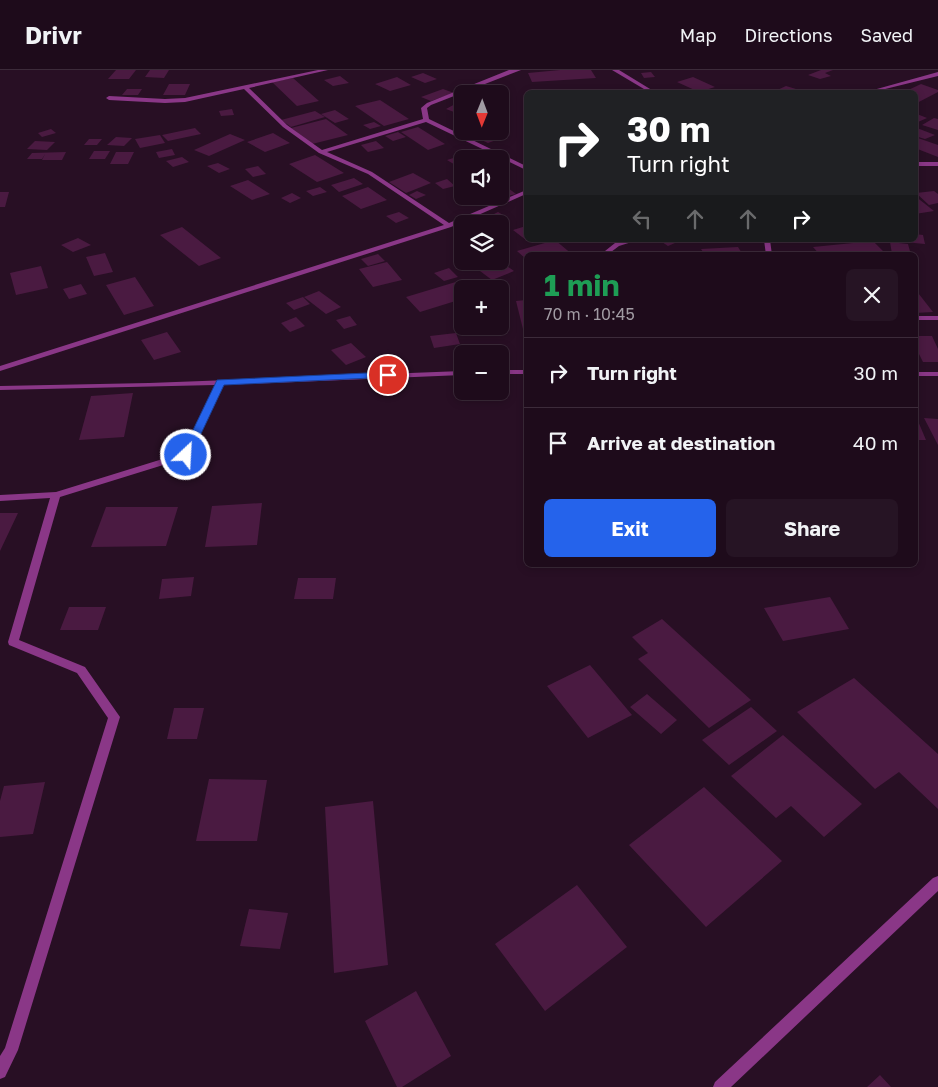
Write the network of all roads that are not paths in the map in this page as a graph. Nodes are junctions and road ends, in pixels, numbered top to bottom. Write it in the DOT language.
graph roads {
  1 [pos="325,70"];
  2 [pos="518,70"];
  3 [pos="615,70"];
  4 [pos="938,74"];
  5 [pos="245,87"];
  6 [pos="649,90"];
  7 [pos="877,90"];
  8 [pos="109,98"];
  9 [pos="426,120"];
  10 [pos="321,152"];
  11 [pos="918,164"];
  12 [pos="938,164"];
  13 [pos="524,167"];
  14 [pos="524,193"];
  15 [pos="449,226"];
  16 [pos="626,242"];
  17 [pos="607,252"];
  18 [pos="918,318"];
  19 [pos="938,318"];
  20 [pos="0,370"];
  21 [pos="509,372"];
  22 [pos="524,372"];
  23 [pos="454,373"];
  24 [pos="918,374"];
  25 [pos="938,374"];
  26 [pos="220,382"];
  27 [pos="0,388"];
  28 [pos="56,495"];
  29 [pos="0,498"];
  30 [pos="938,882"];
  31 [pos="0,1072"];
  32 [pos="720,1087"];
  1 -- 5 [label="street"];
  2 -- 9 [label="street"];
  3 -- 6 [label="street"];
  4 -- 7 [label="street"];
  5 -- 8 [label="street"];
  5 -- 10 [label="street"];
  9 -- 10 [label="street"];
  9 -- 13 [label="street"];
  10 -- 15 [label="street"];
  11 -- 12 [label="street"];
  14 -- 15 [label="street"];
  15 -- 20 [label="street"];
  16 -- 17 [label="street"];
  18 -- 19 [label="street"];
  21 -- 22 [label="street"];
  23 -- 26 [label="street"];
  24 -- 25 [label="street"];
  26 -- 27 [label="street"];
  26 -- 28 [label="street"];
  28 -- 29 [label="street"];
  28 -- 31 [label="street"];
  30 -- 32 [label="street"];
}
